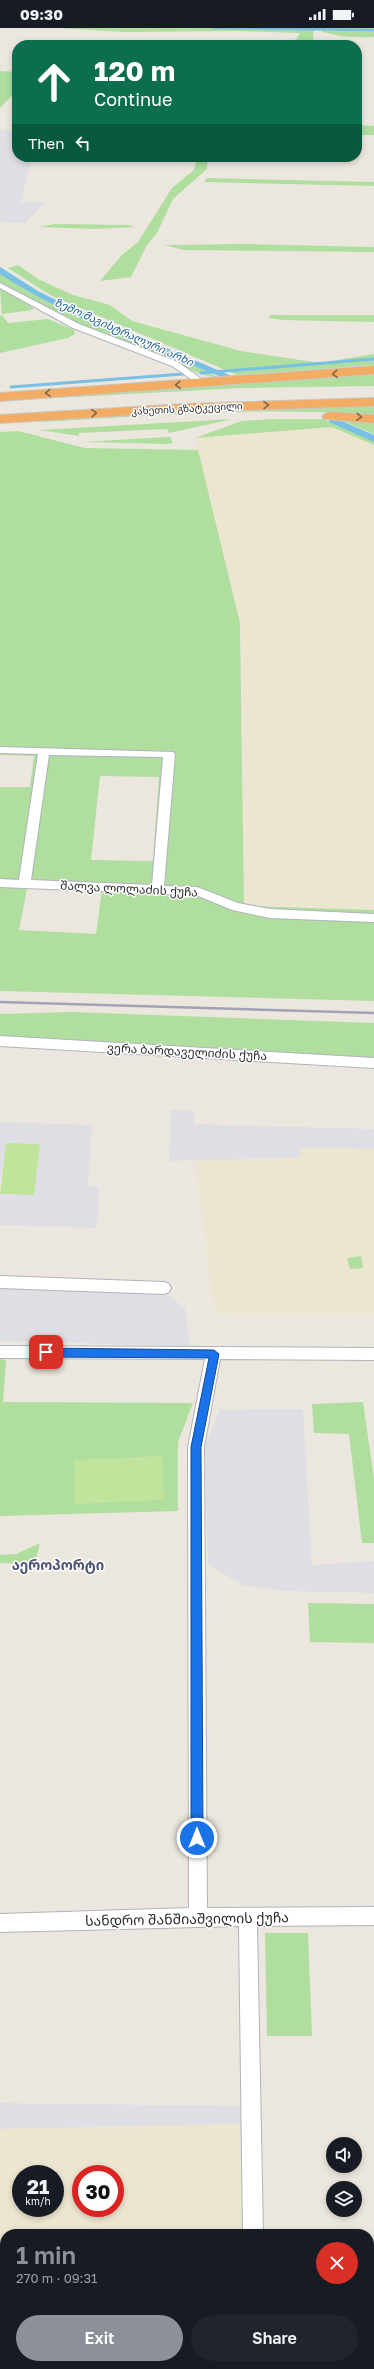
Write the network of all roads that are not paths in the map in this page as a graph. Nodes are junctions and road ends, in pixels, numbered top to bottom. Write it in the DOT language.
graph roads {
  1 [pos="0,285"];
  2 [pos="374,370"];
  3 [pos="203,383"];
  4 [pos="374,391"];
  5 [pos="249,392"];
  6 [pos="265,392"];
  7 [pos="0,397"];
  8 [pos="374,402"];
  9 [pos="0,406"];
  10 [pos="27,417"];
  11 [pos="0,419"];
  12 [pos="374,419"];
  13 [pos="0,423"];
  14 [pos="0,428"];
  15 [pos="0,750"];
  16 [pos="44,751"];
  17 [pos="0,883"];
  18 [pos="24,884"];
  19 [pos="158,890"];
  20 [pos="374,918"];
  21 [pos="0,1041"];
  22 [pos="374,1063"];
  23 [pos="0,1282"];
  24 [pos="164,1288"];
  25 [pos="0,1352"];
  26 [pos="214,1354"];
  27 [pos="374,1354"];
  28 [pos="374,1916"];
  29 [pos="198,1917"];
  30 [pos="248,1918"];
  31 [pos="0,1923"];
  32 [pos="253,2229"];
  1 -- 3 [label="street"];
  2 -- 3 [label="highway, one-way"];
  3 -- 7 [label="highway, one-way"];
  4 -- 6 [label="highway"];
  5 -- 9 [label="highway, კახეთის გზატკეცილი"];
  10 -- 8 [label="highway, კახეთის გზატკეცილი, one-way"];
  10 -- 11 [label="highway, კახეთის გზატკეცილი"];
  10 -- 13 [label="highway"];
  14 -- 12 [label="highway, one-way"];
  15 -- 16 [label="street"];
  16 -- 18 [label="street"];
  16 -- 19 [label="street"];
  17 -- 18 [label="street, შალვა ლოლაძის ქუჩა"];
  18 -- 19 [label="street, შალვა ლოლაძის ქუჩა"];
  19 -- 20 [label="street, შალვა ლოლაძის ქუჩა"];
  21 -- 22 [label="street, ვერა ბარდაველიძის ქუჩა"];
  23 -- 24 [label="street"];
  25 -- 26 [label="street"];
  26 -- 27 [label="street"];
  26 -- 29 [label="street"];
  28 -- 30 [label="street, სანდრო შანშიაშვილის ქუჩა"];
  29 -- 30 [label="street, სანდრო შანშიაშვილის ქუჩა"];
  29 -- 31 [label="street, სანდრო შანშიაშვილის ქუჩა"];
  30 -- 32 [label="street"];
}
